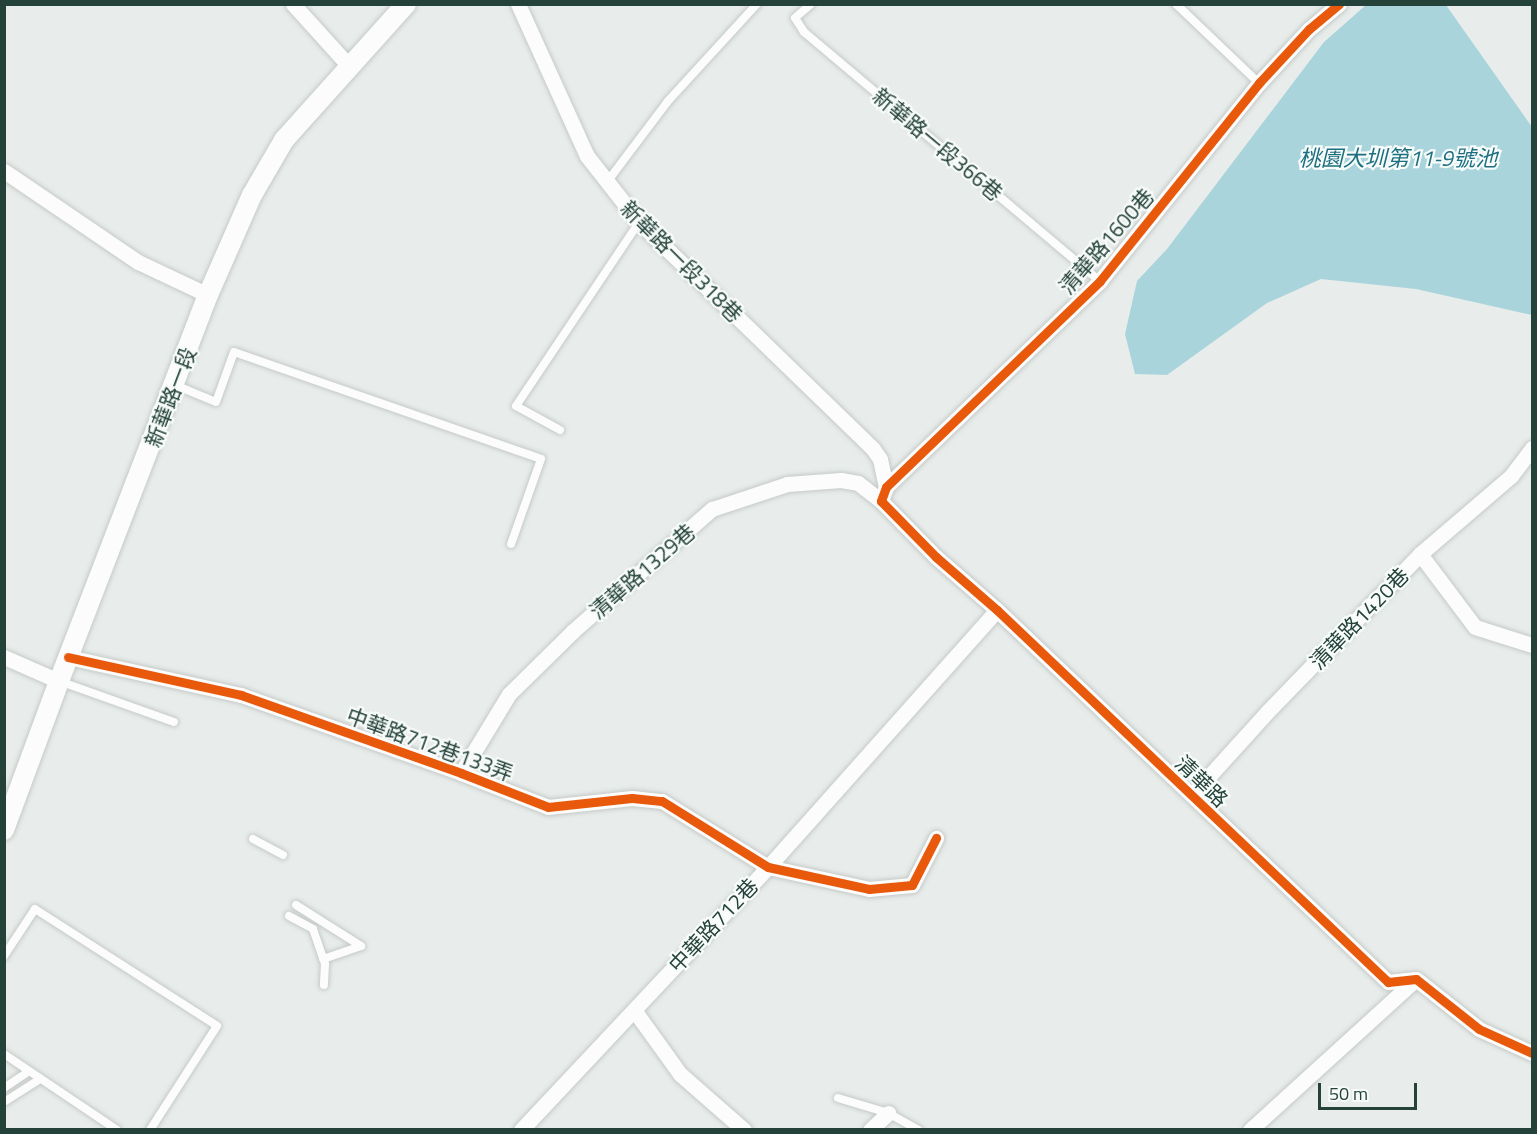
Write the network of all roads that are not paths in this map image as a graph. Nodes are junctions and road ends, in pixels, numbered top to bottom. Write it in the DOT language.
graph roads {
  1 [pos="293,4"];
  2 [pos="406,4"];
  3 [pos="518,4"];
  4 [pos="757,4"];
  5 [pos="811,4"];
  6 [pos="1176,4"];
  7 [pos="1339,4"];
  8 [pos="350,67"];
  9 [pos="1259,82"];
  10 [pos="4,171"];
  11 [pos="607,182"];
  12 [pos="639,222"];
  13 [pos="1100,281"];
  14 [pos="208,295"];
  15 [pos="175,385"];
  16 [pos="560,430"];
  17 [pos="1533,448"];
  18 [pos="883,494"];
  19 [pos="511,544"];
  20 [pos="1420,554"];
  21 [pos="997,610"];
  22 [pos="1533,645"];
  23 [pos="4,657"];
  24 [pos="68,657"];
  25 [pos="59,681"];
  26 [pos="174,722"];
  27 [pos="461,772"];
  28 [pos="1192,795"];
  29 [pos="4,830"];
  30 [pos="936,838"];
  31 [pos="253,839"];
  32 [pos="283,855"];
  33 [pos="768,867"];
  34 [pos="296,905"];
  35 [pos="289,916"];
  36 [pos="4,956"];
  37 [pos="323,959"];
  38 [pos="1416,979"];
  39 [pos="324,985"];
  40 [pos="634,1010"];
  41 [pos="1533,1053"];
  42 [pos="4,1054"];
  43 [pos="29,1071"];
  44 [pos="40,1079"];
  45 [pos="4,1088"];
  46 [pos="838,1098"];
  47 [pos="4,1102"];
  48 [pos="888,1113"];
  49 [pos="117,1130"];
  50 [pos="150,1130"];
  51 [pos="521,1130"];
  52 [pos="744,1130"];
  53 [pos="870,1130"];
  54 [pos="919,1130"];
  55 [pos="1250,1130"];
  1 -- 8 [label="street"];
  2 -- 8 [label="street, 新華路一段"];
  3 -- 11 [label="street, 新華路一段318巷"];
  4 -- 11 [label="lane"];
  5 -- 13 [label="lane, 新華路一段366巷"];
  6 -- 9 [label="lane"];
  7 -- 9 [label="street, 清華路1600巷"];
  8 -- 14 [label="street, 新華路一段"];
  9 -- 13 [label="street, 清華路1600巷"];
  10 -- 14 [label="street"];
  11 -- 12 [label="street, 新華路一段318巷"];
  12 -- 16 [label="lane"];
  12 -- 18 [label="street, 新華路一段318巷"];
  13 -- 18 [label="street, 清華路1600巷"];
  14 -- 15 [label="street, 新華路一段"];
  15 -- 19 [label="lane"];
  15 -- 24 [label="street, 新華路一段"];
  17 -- 20 [label="street, 清華路1420巷"];
  18 -- 21 [label="street, 清華路"];
  18 -- 27 [label="street, 清華路1329巷"];
  20 -- 22 [label="street"];
  20 -- 28 [label="street, 清華路1420巷"];
  21 -- 28 [label="street, 清華路"];
  21 -- 33 [label="street, 中華路712巷"];
  23 -- 25 [label="street"];
  24 -- 25 [label="street, 新華路一段"];
  24 -- 27 [label="street, 中華路712巷133弄"];
  25 -- 26 [label="lane"];
  25 -- 29 [label="street, 新華路一段"];
  27 -- 33 [label="street, 中華路712巷133弄"];
  28 -- 38 [label="street, 清華路"];
  30 -- 33 [label="street, 中華路712巷133弄"];
  31 -- 32 [label="lane"];
  33 -- 40 [label="street, 中華路712巷"];
  34 -- 37 [label="lane"];
  35 -- 37 [label="lane"];
  36 -- 50 [label="lane"];
  37 -- 39 [label="lane"];
  38 -- 41 [label="street"];
  38 -- 55 [label="street"];
  40 -- 51 [label="street, 中華路712巷"];
  40 -- 52 [label="street"];
  42 -- 43 [label="lane"];
  43 -- 44 [label="lane"];
  43 -- 45 [label="lane"];
  44 -- 47 [label="lane"];
  44 -- 49 [label="lane"];
  46 -- 48 [label="lane"];
  48 -- 53 [label="street"];
  48 -- 54 [label="lane"];
}
